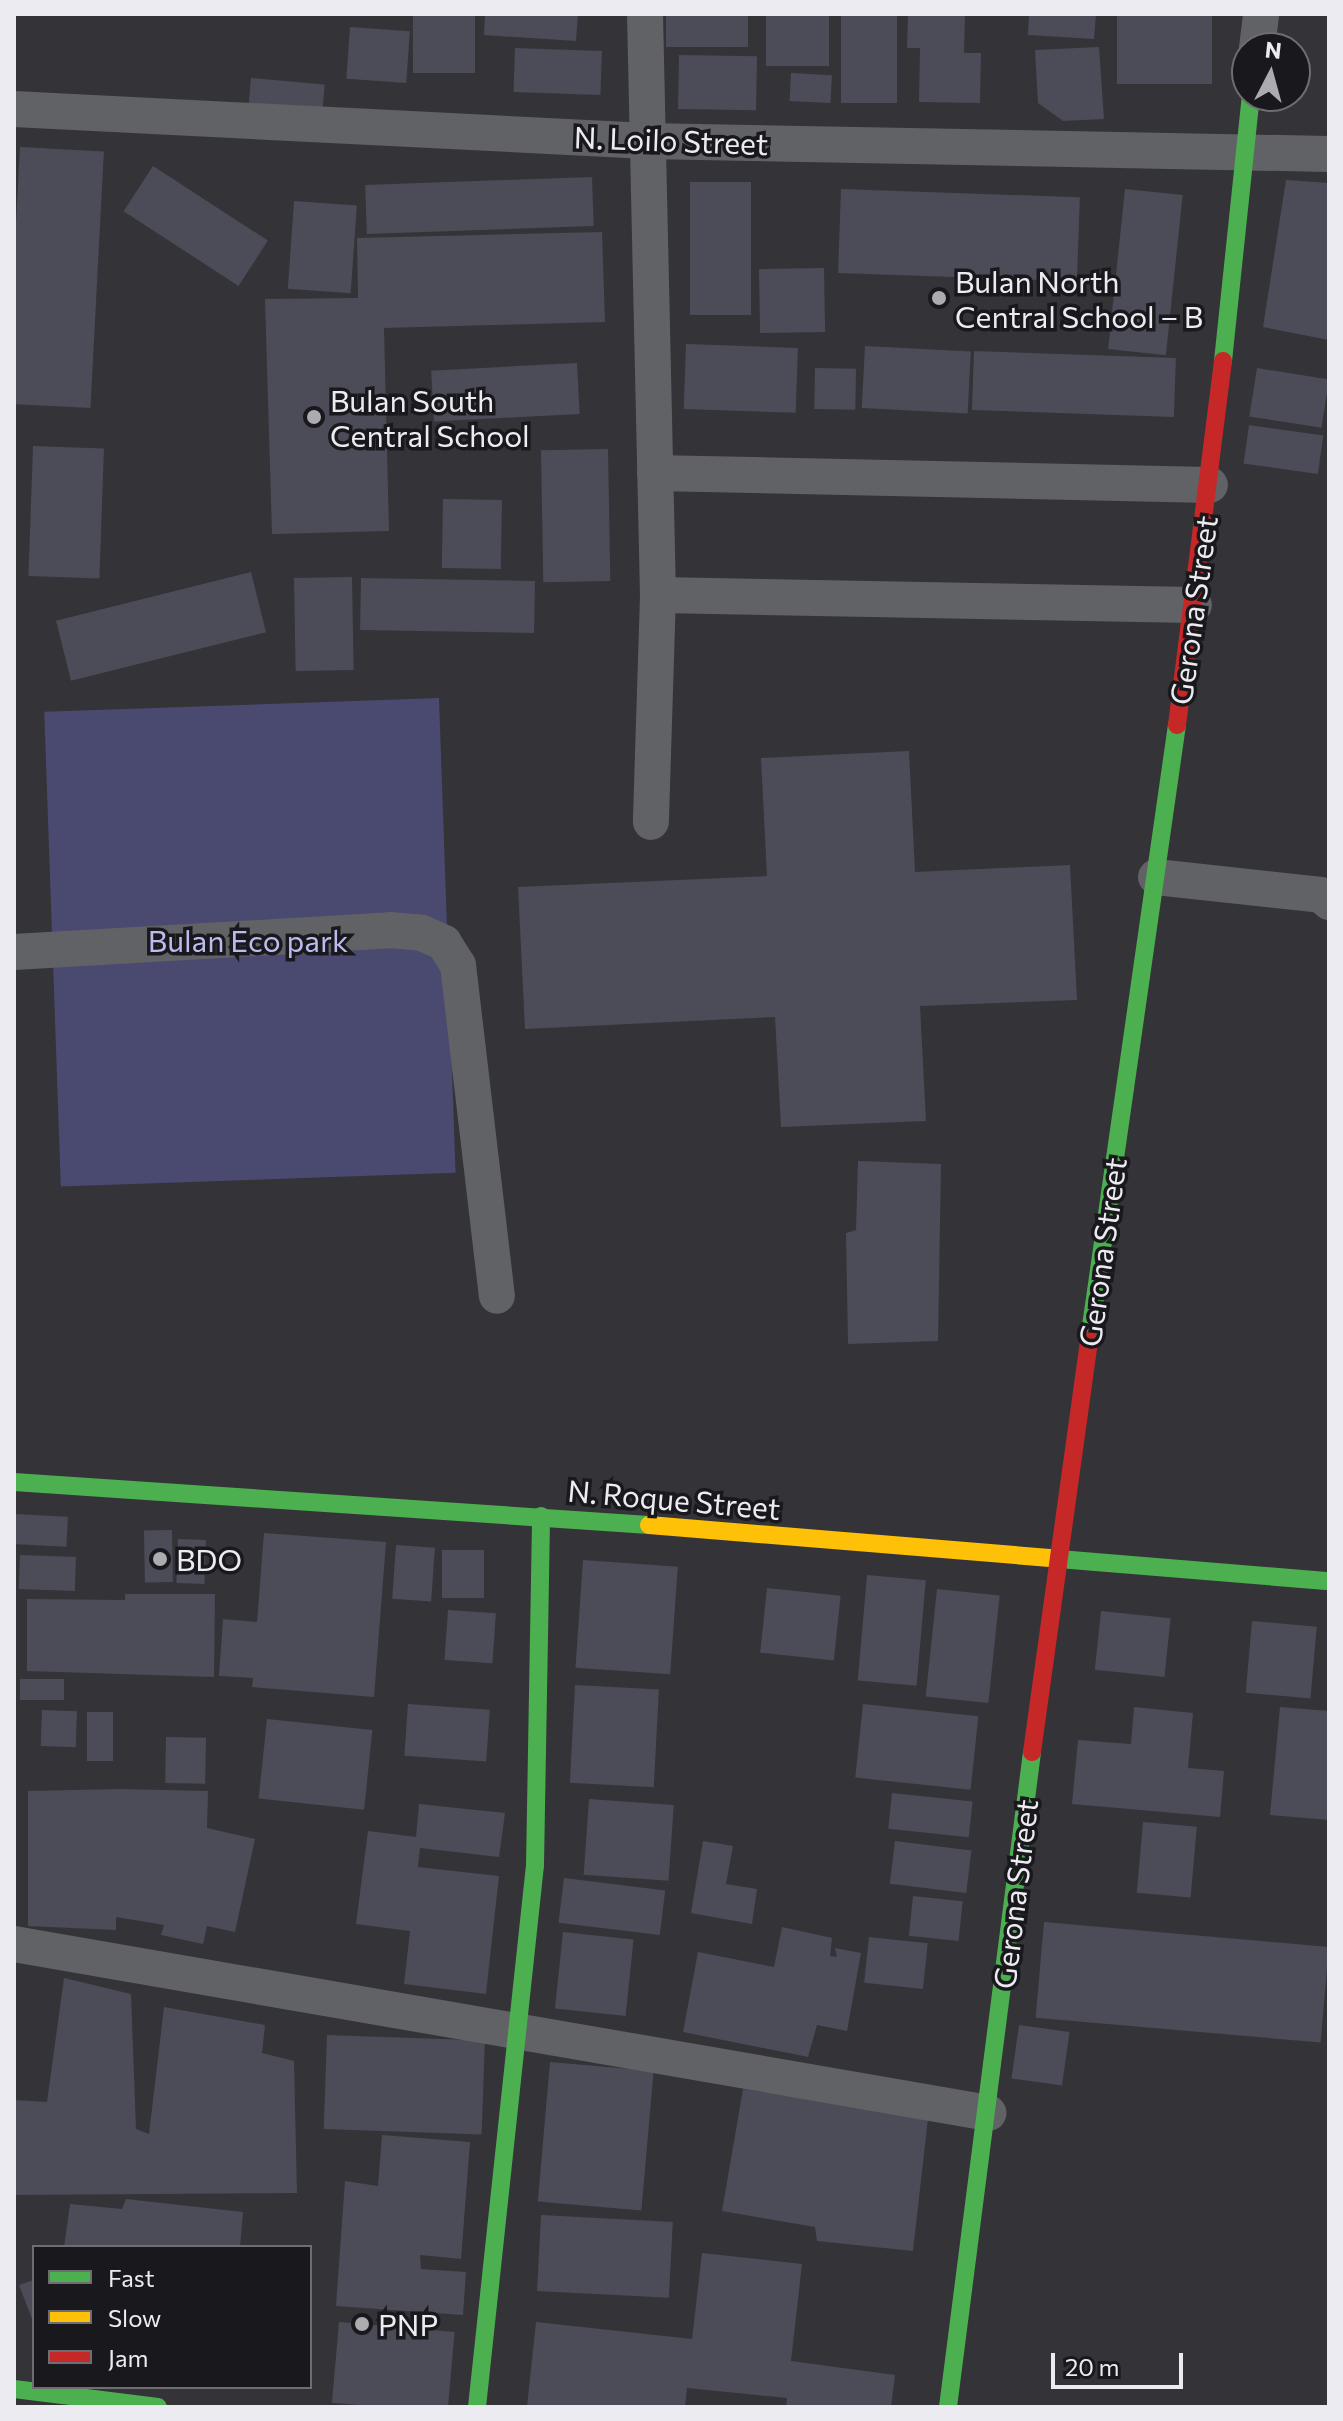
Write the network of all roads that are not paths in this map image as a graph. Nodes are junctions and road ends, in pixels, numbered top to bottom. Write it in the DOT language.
graph roads {
  1 [pos="645,14"];
  2 [pos="14,109"];
  3 [pos="1249,112"];
  4 [pos="647,141"];
  5 [pos="1244,151"];
  6 [pos="1329,154"];
  7 [pos="655,473"];
  8 [pos="1210,485"];
  9 [pos="658,595"];
  10 [pos="1194,605"];
  11 [pos="651,822"];
  12 [pos="1156,877"];
  13 [pos="1329,902"];
  14 [pos="14,952"];
  15 [pos="497,1296"];
  16 [pos="14,1482"];
  17 [pos="541,1516"];
  18 [pos="1057,1559"];
  19 [pos="1329,1581"];
  20 [pos="14,1944"];
  21 [pos="516,2028"];
  22 [pos="988,2113"];
  23 [pos="14,2389"];
  24 [pos="158,2407"];
  25 [pos="477,2407"];
  26 [pos="948,2407"];
  1 -- 4 [label="street"];
  2 -- 4 [label="street, N. Loilo Street"];
  3 -- 5 [label="street, Gerona Street"];
  4 -- 5 [label="street, N. Loilo Street"];
  4 -- 7 [label="street"];
  5 -- 6 [label="street, N. Loilo Street"];
  5 -- 8 [label="street, Gerona Street"];
  7 -- 8 [label="street"];
  7 -- 9 [label="street"];
  8 -- 10 [label="street, Gerona Street"];
  9 -- 10 [label="street"];
  9 -- 11 [label="street"];
  10 -- 12 [label="street, Gerona Street"];
  12 -- 13 [label="street"];
  12 -- 18 [label="street, Gerona Street"];
  14 -- 15 [label="street"];
  16 -- 17 [label="street, N. Roque Street"];
  17 -- 18 [label="street, N. Roque Street"];
  17 -- 21 [label="street"];
  18 -- 19 [label="street, N. Roque Street"];
  18 -- 22 [label="street, Gerona Street"];
  20 -- 21 [label="street"];
  21 -- 22 [label="street"];
  21 -- 25 [label="street"];
  22 -- 26 [label="street, Gerona Street"];
  23 -- 24 [label="street"];
}
